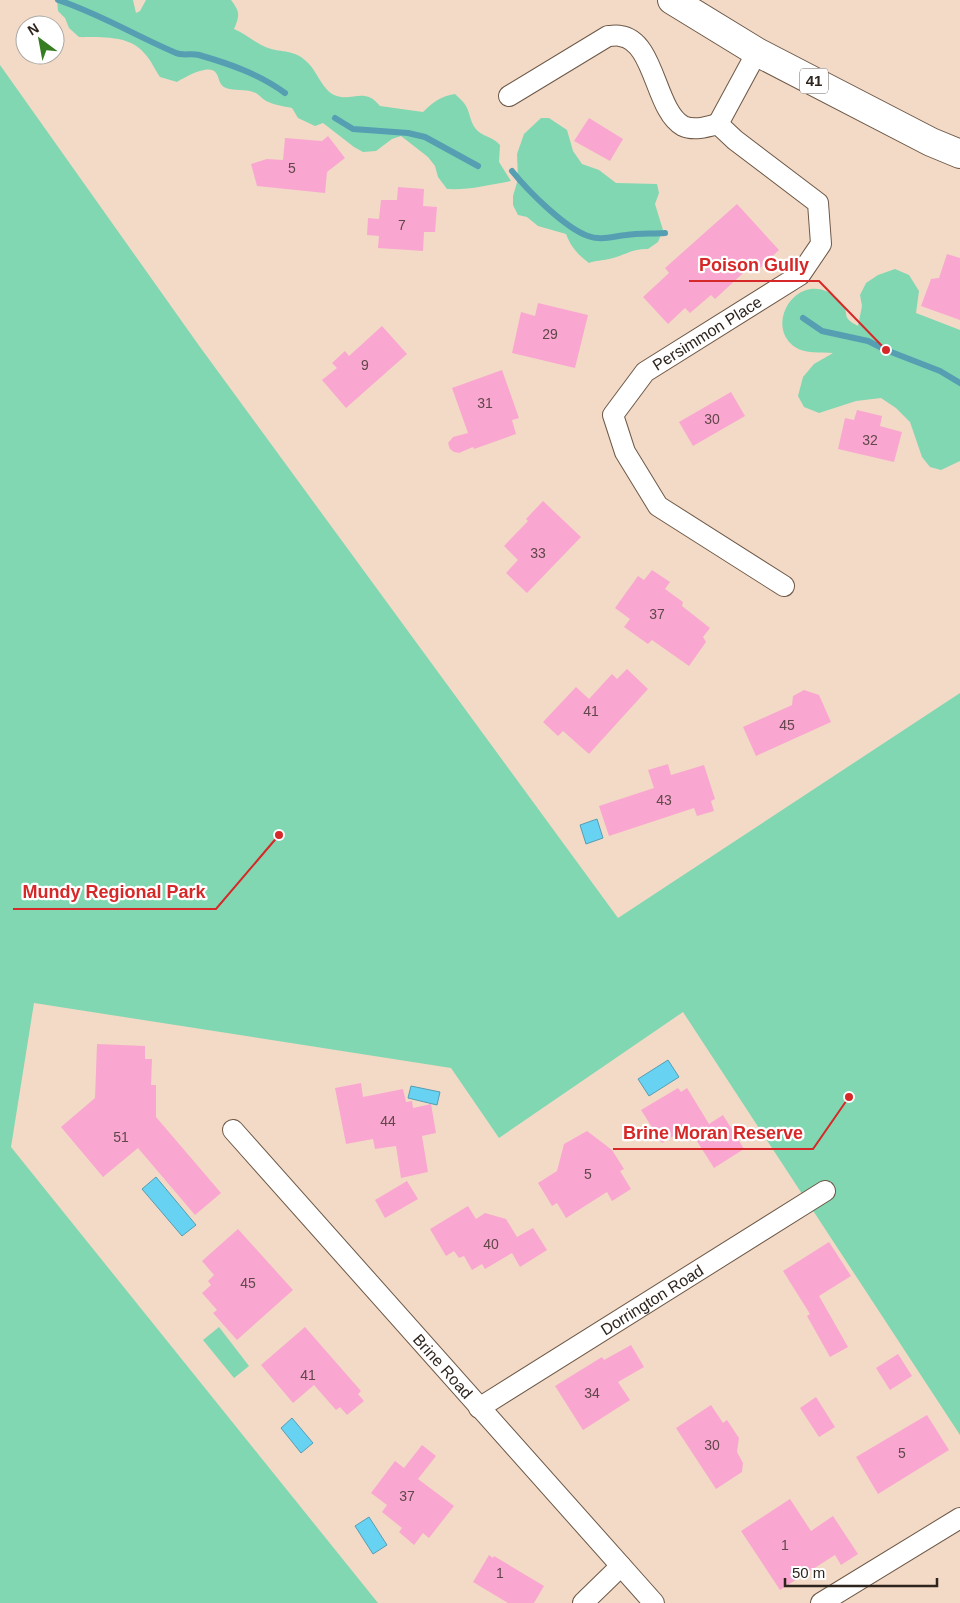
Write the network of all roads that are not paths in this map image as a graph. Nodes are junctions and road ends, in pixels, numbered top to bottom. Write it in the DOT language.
graph roads {
  1 [pos="672,0"];
  2 [pos="757,52"];
  3 [pos="509,96"];
  4 [pos="718,124"];
  5 [pos="960,154"];
  6 [pos="784,586"];
  7 [pos="233,1130"];
  8 [pos="825,1191"];
  9 [pos="479,1408"];
  10 [pos="960,1518"];
  11 [pos="621,1566"];
  12 [pos="583,1603"];
  13 [pos="654,1603"];
  14 [pos="821,1603"];
  1 -- 2 [label="main road, 41"];
  2 -- 4 [label="street"];
  2 -- 5 [label="main road, 41"];
  3 -- 4 [label="street"];
  4 -- 6 [label="street, Persimmon Place"];
  7 -- 9 [label="street, Brine Road"];
  8 -- 9 [label="street, Dorrington Road"];
  9 -- 11 [label="street, Brine Road"];
  10 -- 14 [label="street"];
  11 -- 12 [label="street"];
  11 -- 13 [label="street, Brine Road"];
}
